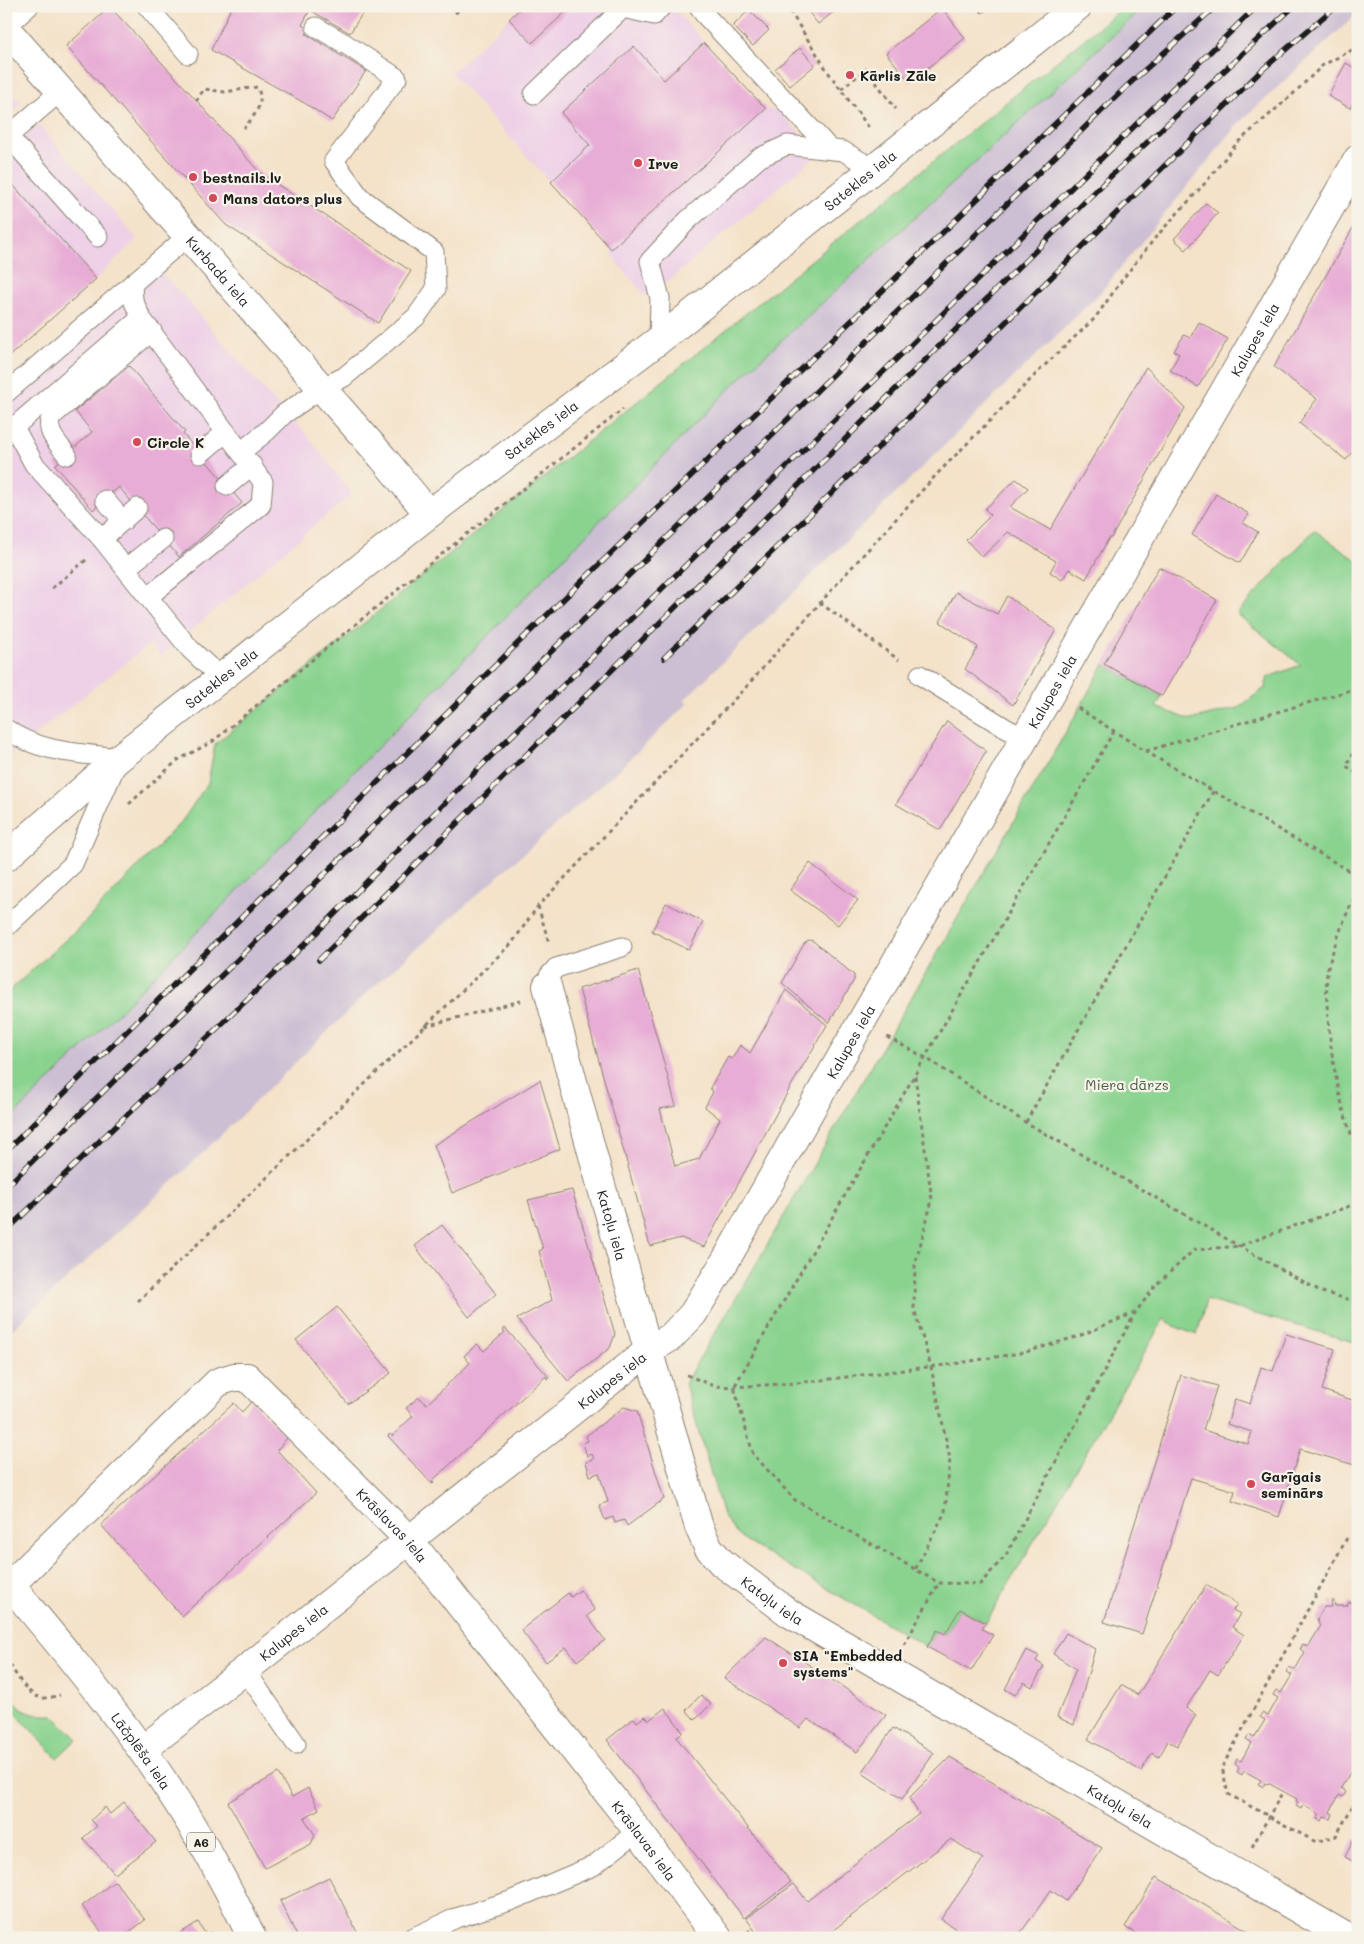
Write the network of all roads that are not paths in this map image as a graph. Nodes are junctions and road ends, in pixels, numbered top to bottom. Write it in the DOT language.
graph roads {
  1 [pos="29,6"];
  2 [pos="147,6"];
  3 [pos="662,6"];
  4 [pos="699,6"];
  5 [pos="1078,6"];
  6 [pos="316,27"];
  7 [pos="6,28"];
  8 [pos="188,54"];
  9 [pos="62,90"];
  10 [pos="534,94"];
  11 [pos="7,137"];
  12 [pos="830,149"];
  13 [pos="1358,159"];
  14 [pos="874,169"];
  15 [pos="188,236"];
  16 [pos="98,238"];
  17 [pos="132,284"];
  18 [pos="146,324"];
  19 [pos="659,340"];
  20 [pos="322,388"];
  21 [pos="6,392"];
  22 [pos="226,432"];
  23 [pos="200,454"];
  24 [pos="67,455"];
  25 [pos="247,458"];
  26 [pos="227,486"];
  27 [pos="105,500"];
  28 [pos="137,508"];
  29 [pos="430,514"];
  30 [pos="123,521"];
  31 [pos="163,539"];
  32 [pos="104,542"];
  33 [pos="126,568"];
  34 [pos="148,597"];
  35 [pos="920,675"];
  36 [pos="222,679"];
  37 [pos="6,729"];
  38 [pos="1026,738"];
  39 [pos="119,758"];
  40 [pos="6,857"];
  41 [pos="6,927"];
  42 [pos="622,947"];
  43 [pos="551,982"];
  44 [pos="648,1351"];
  45 [pos="409,1540"];
  46 [pos="8,1582"];
  47 [pos="245,1670"];
  48 [pos="296,1744"];
  49 [pos="142,1750"];
  50 [pos="638,1831"];
  51 [pos="252,1938"];
  52 [pos="412,1938"];
  53 [pos="718,1938"];
  54 [pos="1348,1938"];
  1 -- 7 [label="lane"];
  2 -- 8 [label="lane"];
  3 -- 10 [label="lane"];
  4 -- 12 [label="lane"];
  5 -- 14 [label="main road, Satekles iela"];
  6 -- 20 [label="lane"];
  7 -- 9 [label="main road, Kurbada iela"];
  9 -- 11 [label="lane"];
  9 -- 15 [label="main road, Kurbada iela"];
  11 -- 16 [label="lane"];
  12 -- 14 [label="lane"];
  12 -- 19 [label="lane"];
  13 -- 38 [label="main road, Kalupes iela"];
  14 -- 19 [label="main road, Satekles iela"];
  15 -- 17 [label="lane"];
  15 -- 20 [label="main road, Kurbada iela"];
  17 -- 18 [label="lane"];
  17 -- 21 [label="lane"];
  18 -- 22 [label="lane"];
  18 -- 24 [label="lane"];
  18 -- 32 [label="lane"];
  19 -- 29 [label="main road, Satekles iela"];
  20 -- 25 [label="lane"];
  20 -- 29 [label="main road, Kurbada iela"];
  22 -- 23 [label="lane"];
  22 -- 25 [label="lane"];
  25 -- 26 [label="lane"];
  25 -- 34 [label="lane"];
  27 -- 30 [label="lane"];
  28 -- 30 [label="lane"];
  29 -- 36 [label="main road, Satekles iela"];
  30 -- 32 [label="lane"];
  31 -- 33 [label="lane"];
  32 -- 33 [label="lane"];
  33 -- 34 [label="lane"];
  34 -- 36 [label="lane"];
  35 -- 38 [label="lane"];
  36 -- 39 [label="main road, Satekles iela"];
  37 -- 39 [label="lane"];
  38 -- 44 [label="main road, Kalupes iela"];
  39 -- 40 [label="main road, Satekles iela"];
  39 -- 41 [label="lane"];
  42 -- 43 [label="lane"];
  43 -- 44 [label="main road, Katoļu iela"];
  44 -- 45 [label="main road, Kalupes iela"];
  44 -- 54 [label="main road, Katoļu iela"];
  45 -- 46 [label="main road, Krāslavas iela"];
  45 -- 47 [label="main road, Kalupes iela"];
  45 -- 50 [label="main road, Krāslavas iela"];
  46 -- 49 [label="main road, Lāčplēša iela / A6"];
  47 -- 48 [label="lane"];
  47 -- 49 [label="main road, Kalupes iela"];
  49 -- 51 [label="main road, Lāčplēša iela / A6"];
  50 -- 52 [label="lane"];
  50 -- 53 [label="main road, Krāslavas iela"];
}
